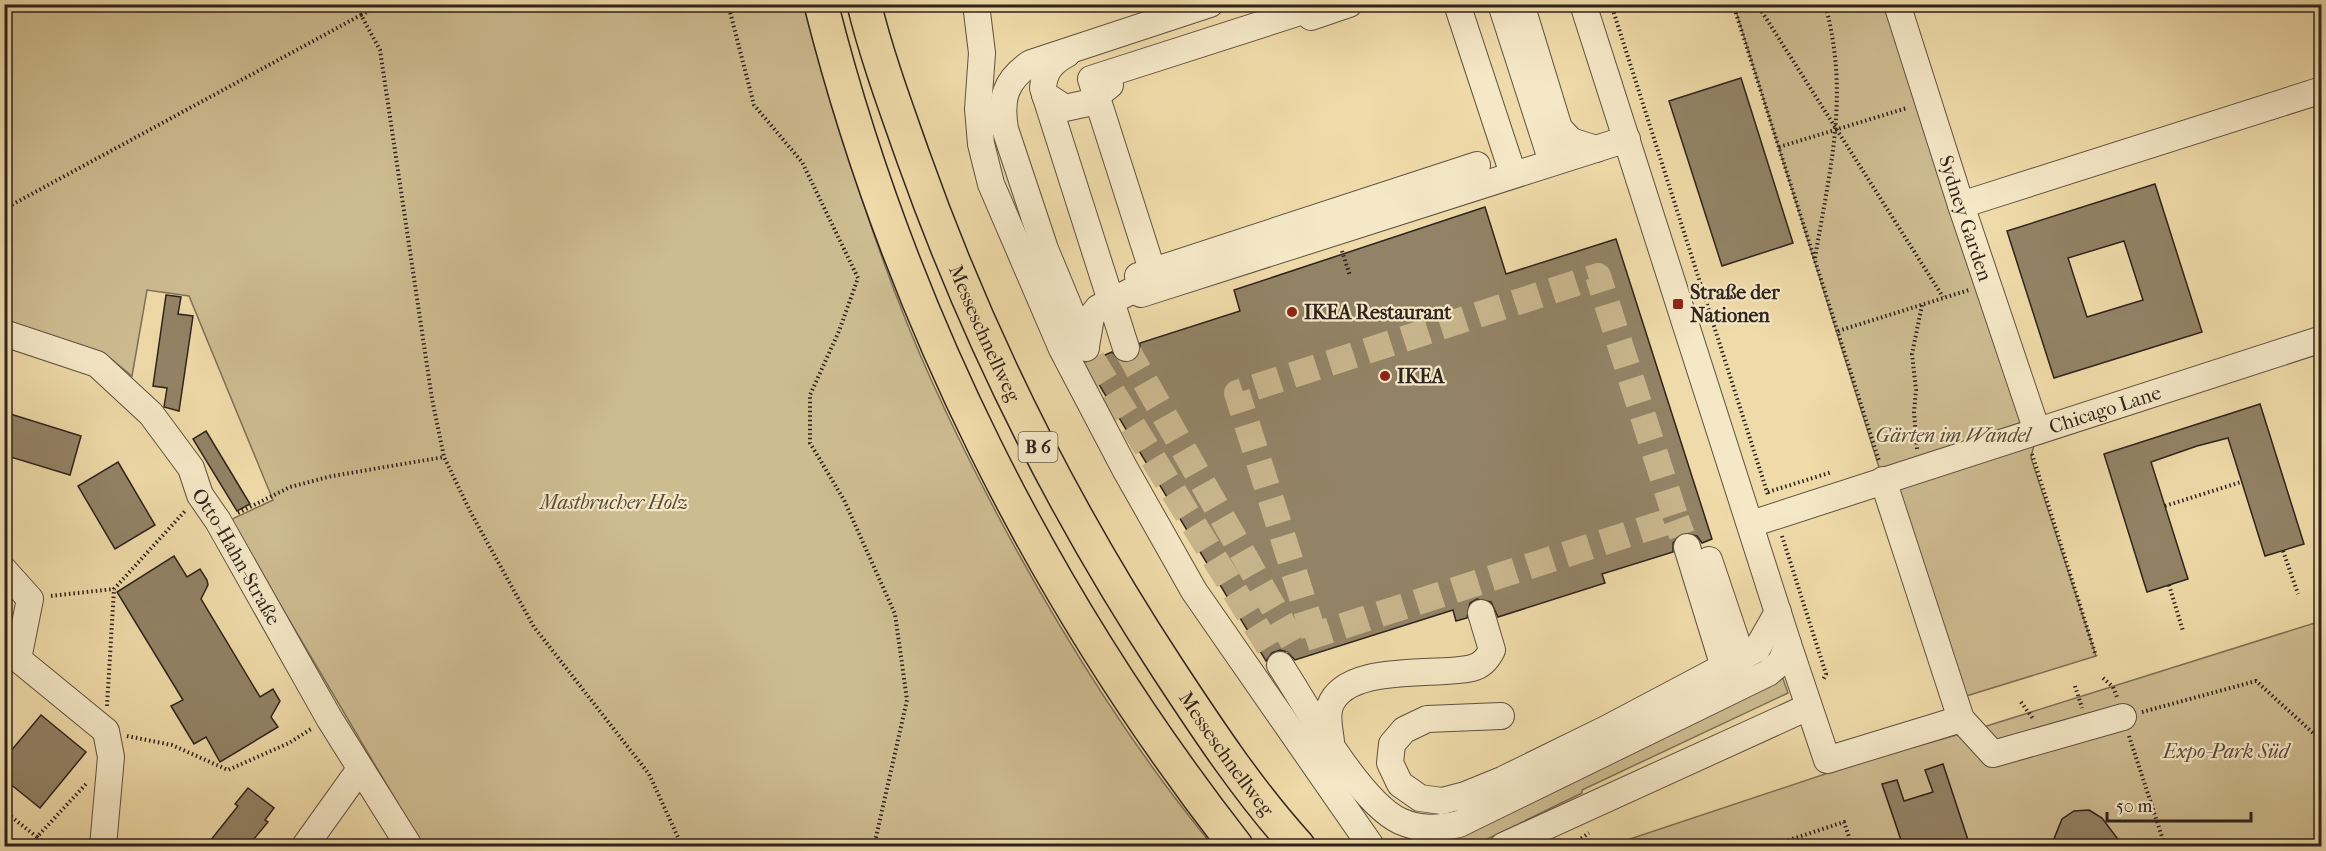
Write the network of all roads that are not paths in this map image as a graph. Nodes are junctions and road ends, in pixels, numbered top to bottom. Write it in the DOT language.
graph roads {
  1 [pos="821,4"];
  2 [pos="864,4"];
  3 [pos="976,4"];
  4 [pos="1210,4"];
  5 [pos="1325,4"];
  6 [pos="1349,4"];
  7 [pos="1457,4"];
  8 [pos="1501,4"];
  9 [pos="1521,4"];
  10 [pos="1583,4"];
  11 [pos="1897,4"];
  12 [pos="1091,42"];
  13 [pos="2322,90"];
  14 [pos="1045,95"];
  15 [pos="1627,139"];
  16 [pos="1596,149"];
  17 [pos="1552,162"];
  18 [pos="1477,165"];
  19 [pos="1513,174"];
  20 [pos="1961,205"];
  21 [pos="1109,295"];
  22 [pos="4,333"];
  23 [pos="2322,339"];
  24 [pos="1126,348"];
  25 [pos="2037,431"];
  26 [pos="1883,480"];
  27 [pos="1751,524"];
  28 [pos="1695,545"];
  29 [pos="4,570"];
  30 [pos="1778,612"];
  31 [pos="1481,613"];
  32 [pos="1788,644"];
  33 [pos="1280,665"];
  34 [pos="1728,670"];
  35 [pos="1808,707"];
  36 [pos="1501,716"];
  37 [pos="1679,716"];
  38 [pos="2123,717"];
  39 [pos="1961,719"];
  40 [pos="1606,729"];
  41 [pos="1649,731"];
  42 [pos="1331,742"];
  43 [pos="360,769"];
  44 [pos="1439,829"];
  45 [pos="103,846"];
  46 [pos="305,846"];
  47 [pos="409,846"];
  48 [pos="1236,846"];
  49 [pos="1298,846"];
  50 [pos="1371,846"];
  51 [pos="1418,846"];
  52 [pos="1503,846"];
  1 -- 48 [label="highway, B 6"];
  2 -- 49 [label="highway, Messeschnellweg / B 6"];
  3 -- 50 [label="street"];
  4 -- 12 [label="street"];
  5 -- 12 [label="street"];
  6 -- 14 [label="street"];
  7 -- 19 [label="street"];
  8 -- 17 [label="street"];
  9 -- 16 [label="street"];
  10 -- 15 [label="street"];
  11 -- 20 [label="street, Sydney Garden"];
  12 -- 14 [label="street"];
  13 -- 20 [label="street"];
  14 -- 21 [label="street"];
  15 -- 16 [label="street"];
  15 -- 27 [label="street"];
  16 -- 17 [label="street"];
  17 -- 19 [label="street"];
  18 -- 21 [label="street"];
  19 -- 21 [label="street"];
  20 -- 25 [label="street, Sydney Garden"];
  21 -- 24 [label="street"];
  22 -- 43 [label="street, Otto-Hahn-Straße"];
  23 -- 25 [label="street, Chicago Lane"];
  25 -- 26 [label="street, Chicago Lane"];
  26 -- 27 [label="street, Chicago Lane"];
  26 -- 39 [label="street"];
  27 -- 30 [label="street"];
  28 -- 34 [label="street"];
  29 -- 45 [label="street"];
  30 -- 32 [label="street"];
  30 -- 34 [label="street"];
  31 -- 42 [label="street"];
  32 -- 35 [label="street"];
  32 -- 37 [label="street"];
  33 -- 42 [label="street"];
  34 -- 37 [label="street"];
  34 -- 40 [label="street"];
  35 -- 39 [label="street"];
  35 -- 52 [label="street"];
  36 -- 40 [label="street"];
  37 -- 41 [label="street"];
  38 -- 39 [label="street"];
  40 -- 41 [label="street"];
  41 -- 44 [label="street"];
  42 -- 44 [label="street"];
  43 -- 46 [label="street"];
  43 -- 47 [label="street, Otto-Hahn-Straße"];
  44 -- 51 [label="street"];
}
